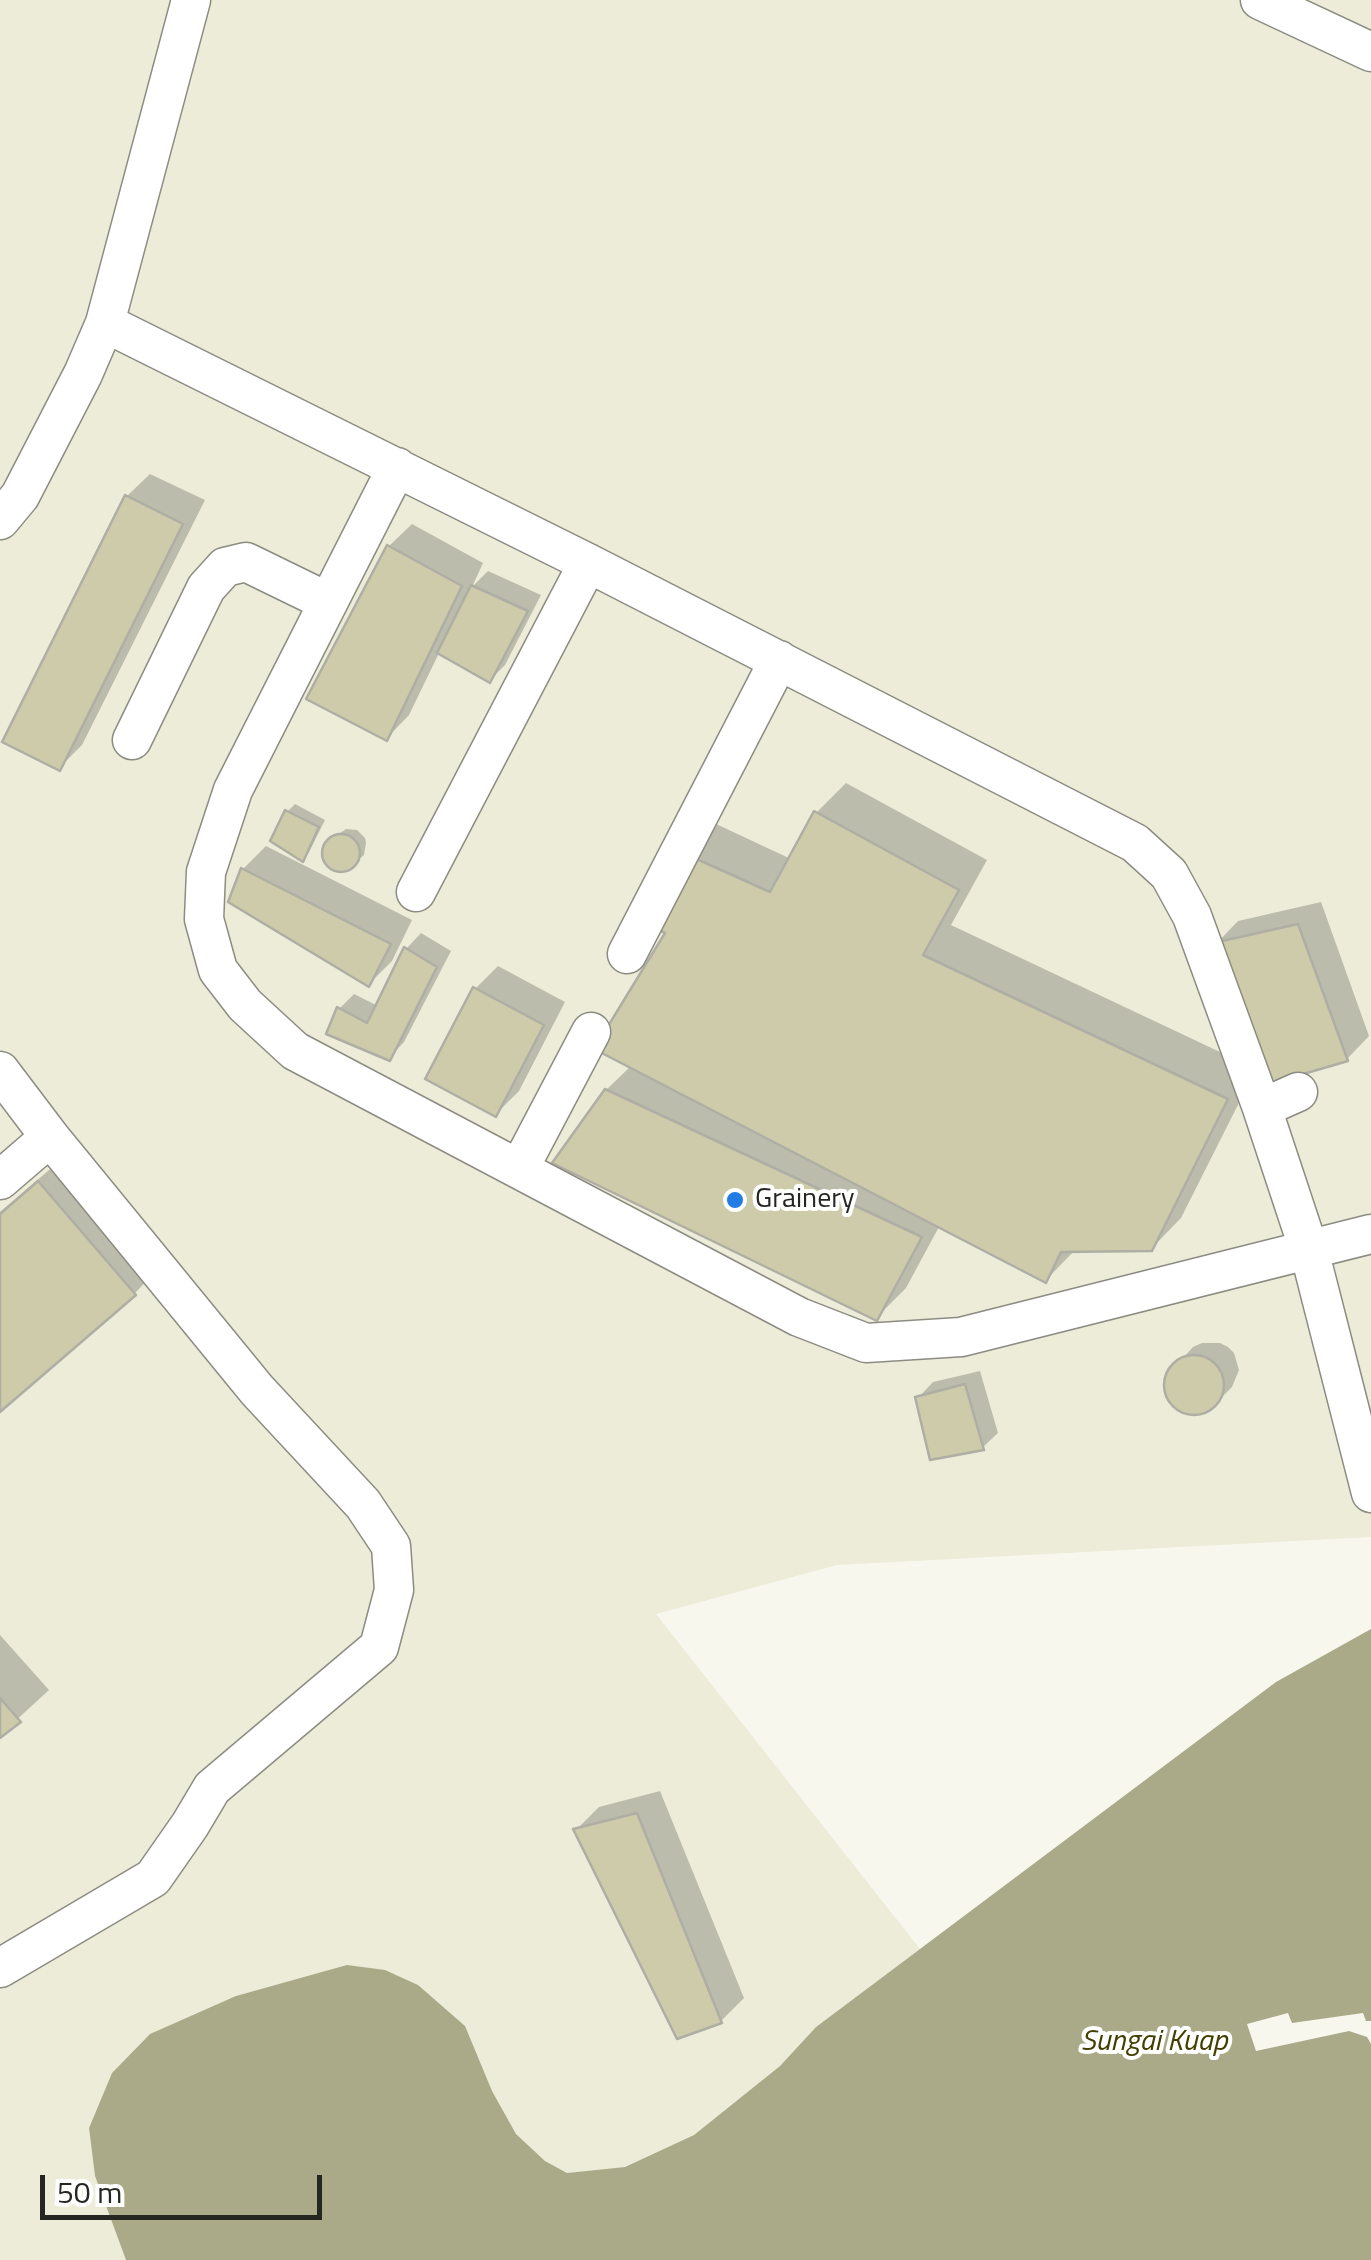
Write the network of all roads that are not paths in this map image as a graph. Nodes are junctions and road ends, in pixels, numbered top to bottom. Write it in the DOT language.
graph roads {
  1 [pos="191,0"];
  2 [pos="1260,0"];
  3 [pos="1371,52"];
  4 [pos="105,324"];
  5 [pos="397,467"];
  6 [pos="0,520"];
  7 [pos="588,563"];
  8 [pos="328,602"];
  9 [pos="779,660"];
  10 [pos="132,740"];
  11 [pos="416,892"];
  12 [pos="627,954"];
  13 [pos="591,1032"];
  14 [pos="0,1071"];
  15 [pos="1298,1092"];
  16 [pos="1262,1108"];
  17 [pos="50,1136"];
  18 [pos="519,1169"];
  19 [pos="0,1180"];
  20 [pos="1371,1234"];
  21 [pos="1309,1250"];
  22 [pos="1371,1493"];
  23 [pos="0,1968"];
  1 -- 4 [label="street"];
  2 -- 3 [label="street"];
  4 -- 5 [label="street"];
  4 -- 6 [label="street"];
  5 -- 7 [label="street"];
  5 -- 8 [label="street"];
  7 -- 9 [label="street"];
  7 -- 11 [label="street"];
  8 -- 10 [label="street"];
  8 -- 18 [label="street"];
  9 -- 12 [label="street"];
  9 -- 16 [label="street"];
  13 -- 18 [label="street"];
  14 -- 17 [label="street"];
  15 -- 16 [label="street"];
  16 -- 21 [label="street"];
  17 -- 19 [label="street"];
  17 -- 23 [label="street"];
  18 -- 21 [label="street"];
  20 -- 21 [label="street"];
  21 -- 22 [label="street"];
}
